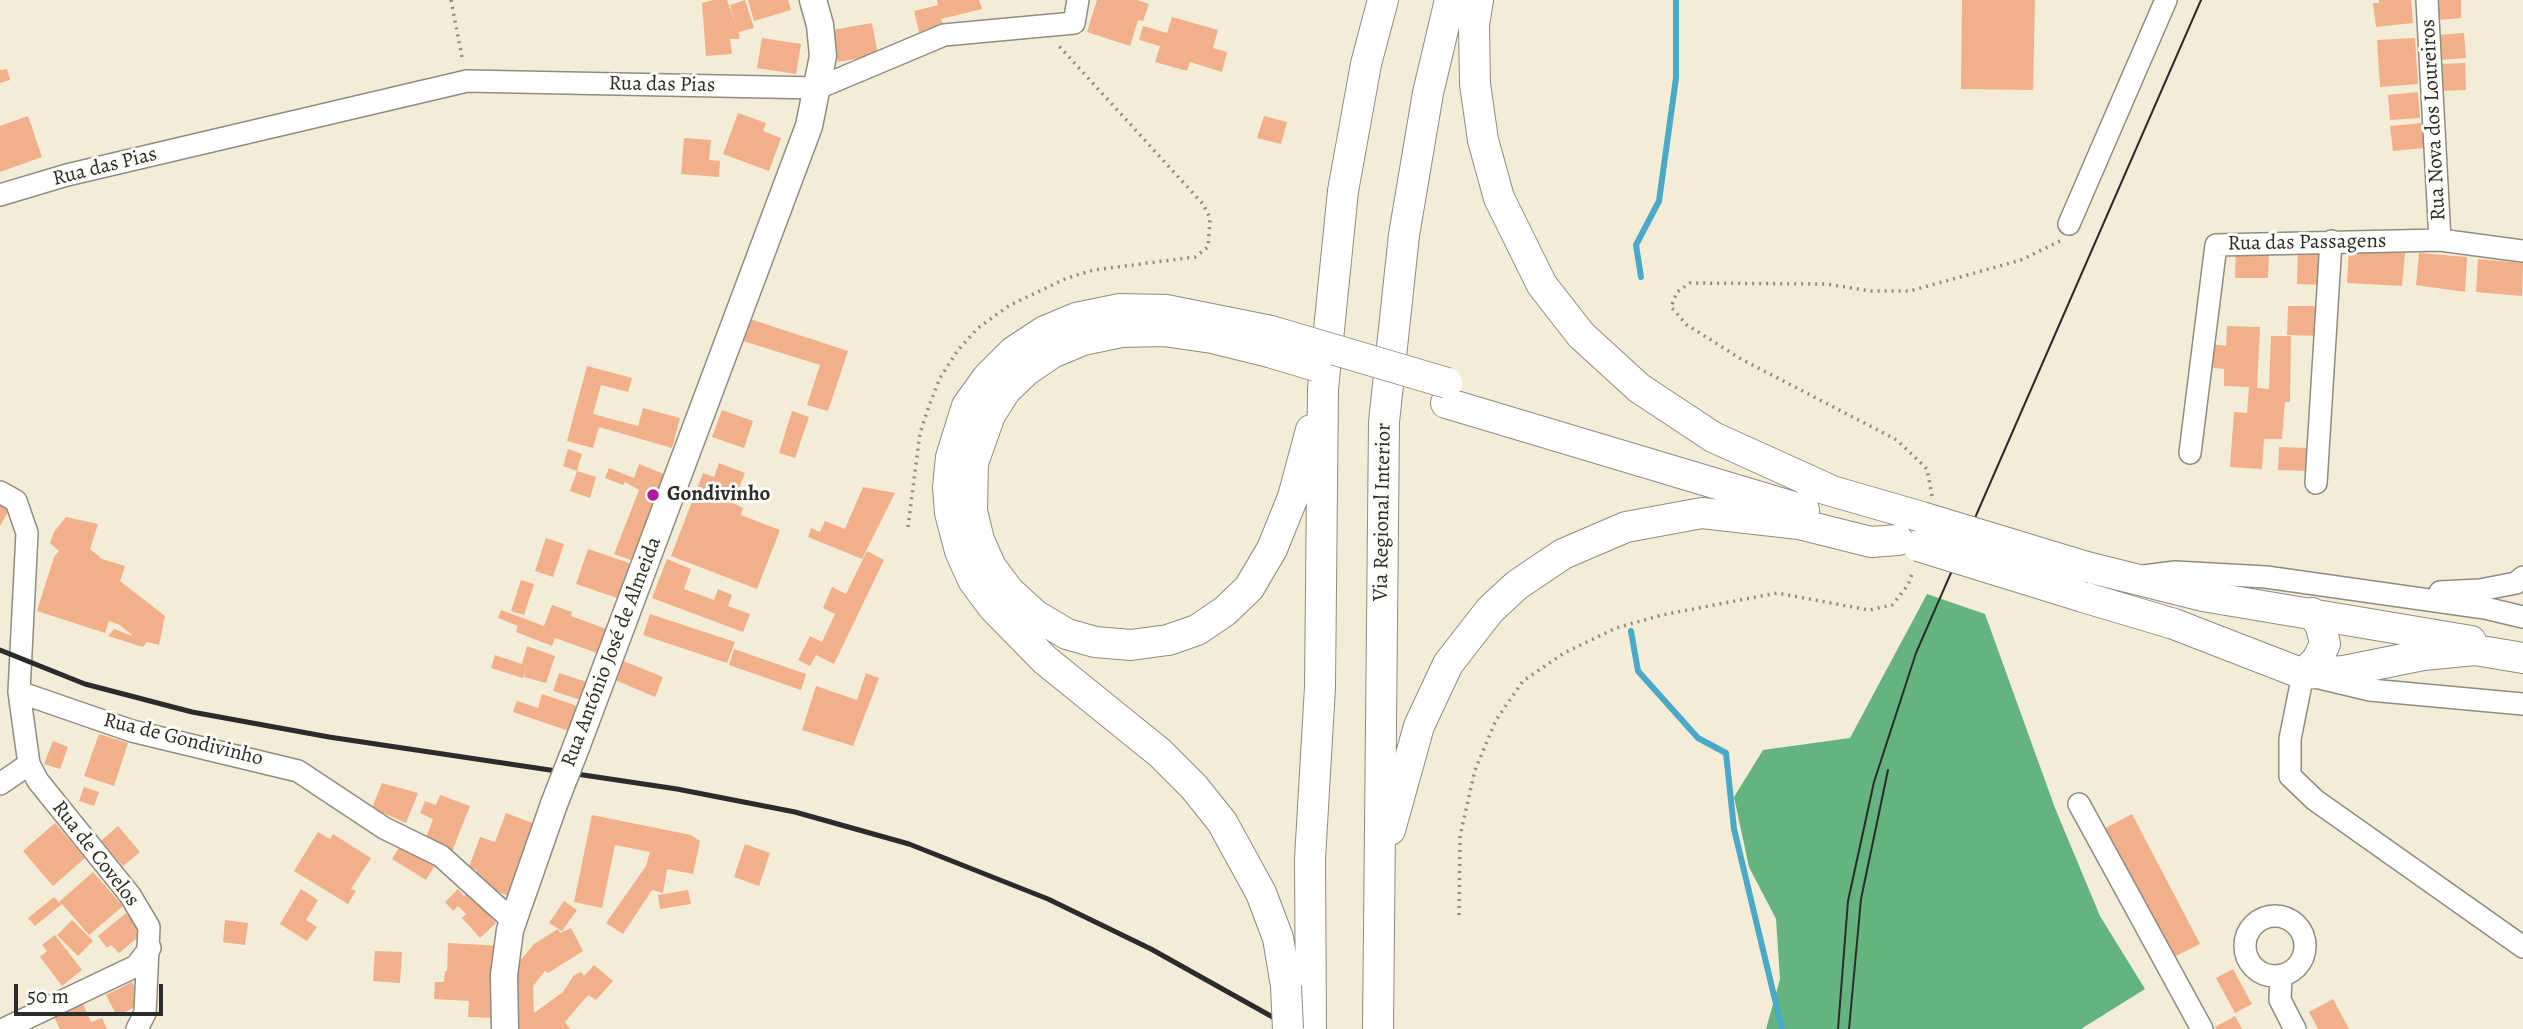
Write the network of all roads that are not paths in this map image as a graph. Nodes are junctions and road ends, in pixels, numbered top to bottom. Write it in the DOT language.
graph roads {
  1 [pos="813,0"];
  2 [pos="1078,0"];
  3 [pos="1383,0"];
  4 [pos="1450,0"];
  5 [pos="1478,0"];
  6 [pos="2166,0"];
  7 [pos="2427,0"];
  8 [pos="817,88"];
  9 [pos="0,195"];
  10 [pos="2069,224"];
  11 [pos="2440,240"];
  12 [pos="2331,242"];
  13 [pos="2523,251"];
  14 [pos="1270,342"];
  15 [pos="1323,389"];
  16 [pos="1447,393"];
  17 [pos="2190,453"];
  18 [pos="2316,483"];
  19 [pos="1830,490"];
  20 [pos="0,492"];
  21 [pos="1912,535"];
  22 [pos="2523,577"];
  23 [pos="2124,578"];
  24 [pos="2396,595"];
  25 [pos="2312,613"];
  26 [pos="2523,617"];
  27 [pos="2523,651"];
  28 [pos="2523,658"];
  29 [pos="2303,674"];
  30 [pos="19,692"];
  31 [pos="2523,704"];
  32 [pos="29,764"];
  33 [pos="0,784"];
  34 [pos="2079,804"];
  35 [pos="1380,889"];
  36 [pos="513,921"];
  37 [pos="2523,947"];
  38 [pos="150,948"];
  39 [pos="2281,975"];
  40 [pos="1302,1005"];
  41 [pos="1378,1028"];
  42 [pos="4,1029"];
  43 [pos="136,1029"];
  44 [pos="505,1029"];
  45 [pos="1287,1029"];
  46 [pos="2202,1029"];
  47 [pos="2295,1029"];
  1 -- 8 [label="main road, Rua António José de Almeida"];
  2 -- 8 [label="street, Rua das Pias"];
  3 -- 15 [label="highway"];
  4 -- 35 [label="highway, Via Regional Interior"];
  5 -- 19 [label="highway"];
  6 -- 10 [label="street"];
  7 -- 11 [label="street, Rua Nova dos Loureiros"];
  8 -- 9 [label="street, Rua das Pias"];
  8 -- 36 [label="main road, Rua António José de Almeida, bridge"];
  11 -- 12 [label="street, Rua das Passagens"];
  11 -- 13 [label="street, Rua das Passagens"];
  12 -- 17 [label="street, Rua das Passagens"];
  12 -- 18 [label="street"];
  14 -- 15 [label="highway"];
  14 -- 16 [label="highway, bridge"];
  14 -- 40 [label="highway"];
  15 -- 40 [label="highway"];
  16 -- 19 [label="highway"];
  16 -- 21 [label="highway"];
  19 -- 21 [label="highway"];
  20 -- 30 [label="street"];
  21 -- 23 [label="highway, bridge"];
  21 -- 29 [label="highway, bridge"];
  21 -- 35 [label="highway"];
  22 -- 24 [label="street"];
  23 -- 24 [label="street"];
  23 -- 25 [label="highway"];
  24 -- 26 [label="street"];
  25 -- 27 [label="highway"];
  25 -- 29 [label="highway"];
  28 -- 29 [label="highway"];
  29 -- 31 [label="street"];
  29 -- 37 [label="street"];
  30 -- 32 [label="street"];
  30 -- 36 [label="street, Rua de Gondivinho"];
  32 -- 33 [label="street"];
  32 -- 38 [label="street, Rua de Covelos"];
  34 -- 46 [label="street"];
  35 -- 41 [label="highway, Via Regional Interior"];
  36 -- 44 [label="main road, Rua António José de Almeida"];
  38 -- 42 [label="street"];
  38 -- 43 [label="street, Rua de Covelos"];
  39 -- 47 [label="street"];
  40 -- 45 [label="highway, bridge"];
}
